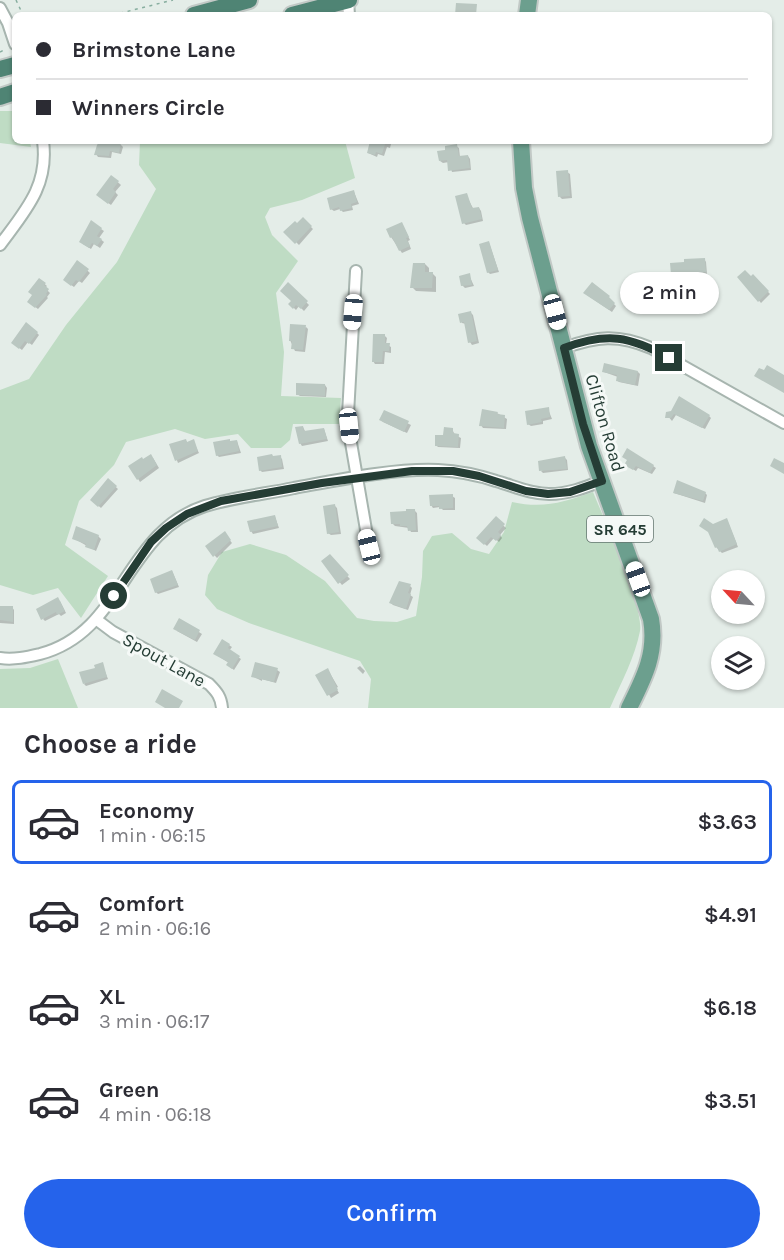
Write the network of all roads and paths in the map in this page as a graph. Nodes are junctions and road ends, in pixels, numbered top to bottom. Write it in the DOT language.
graph roads {
  1 [pos="173,0"];
  2 [pos="249,0"];
  3 [pos="348,0"];
  4 [pos="0,8"];
  5 [pos="125,12"];
  6 [pos="205,12"];
  7 [pos="303,12"];
  8 [pos="12,35"];
  9 [pos="43,144"];
  10 [pos="521,144"];
  11 [pos="0,245"];
  12 [pos="356,271"];
  13 [pos="564,348"];
  14 [pos="784,423"];
  15 [pos="357,478"];
  16 [pos="602,481"];
  17 [pos="369,547"];
  18 [pos="97,620"];
  19 [pos="0,658"];
  20 [pos="222,708"];
  21 [pos="629,708"];
  1 -- 5 [label="path"];
  2 -- 6 [label="highway"];
  3 -- 7 [label="highway"];
  4 -- 8 [label="street"];
  9 -- 11 [label="street"];
  10 -- 13 [label="main road, Clifton Road / SR 645"];
  12 -- 15 [label="street"];
  13 -- 14 [label="street"];
  13 -- 16 [label="main road, Clifton Road / SR 645"];
  15 -- 16 [label="street"];
  15 -- 17 [label="street"];
  15 -- 18 [label="street"];
  16 -- 21 [label="main road, Clifton Road / SR 645"];
  18 -- 19 [label="street"];
  18 -- 20 [label="street, Spout Lane"];
}
